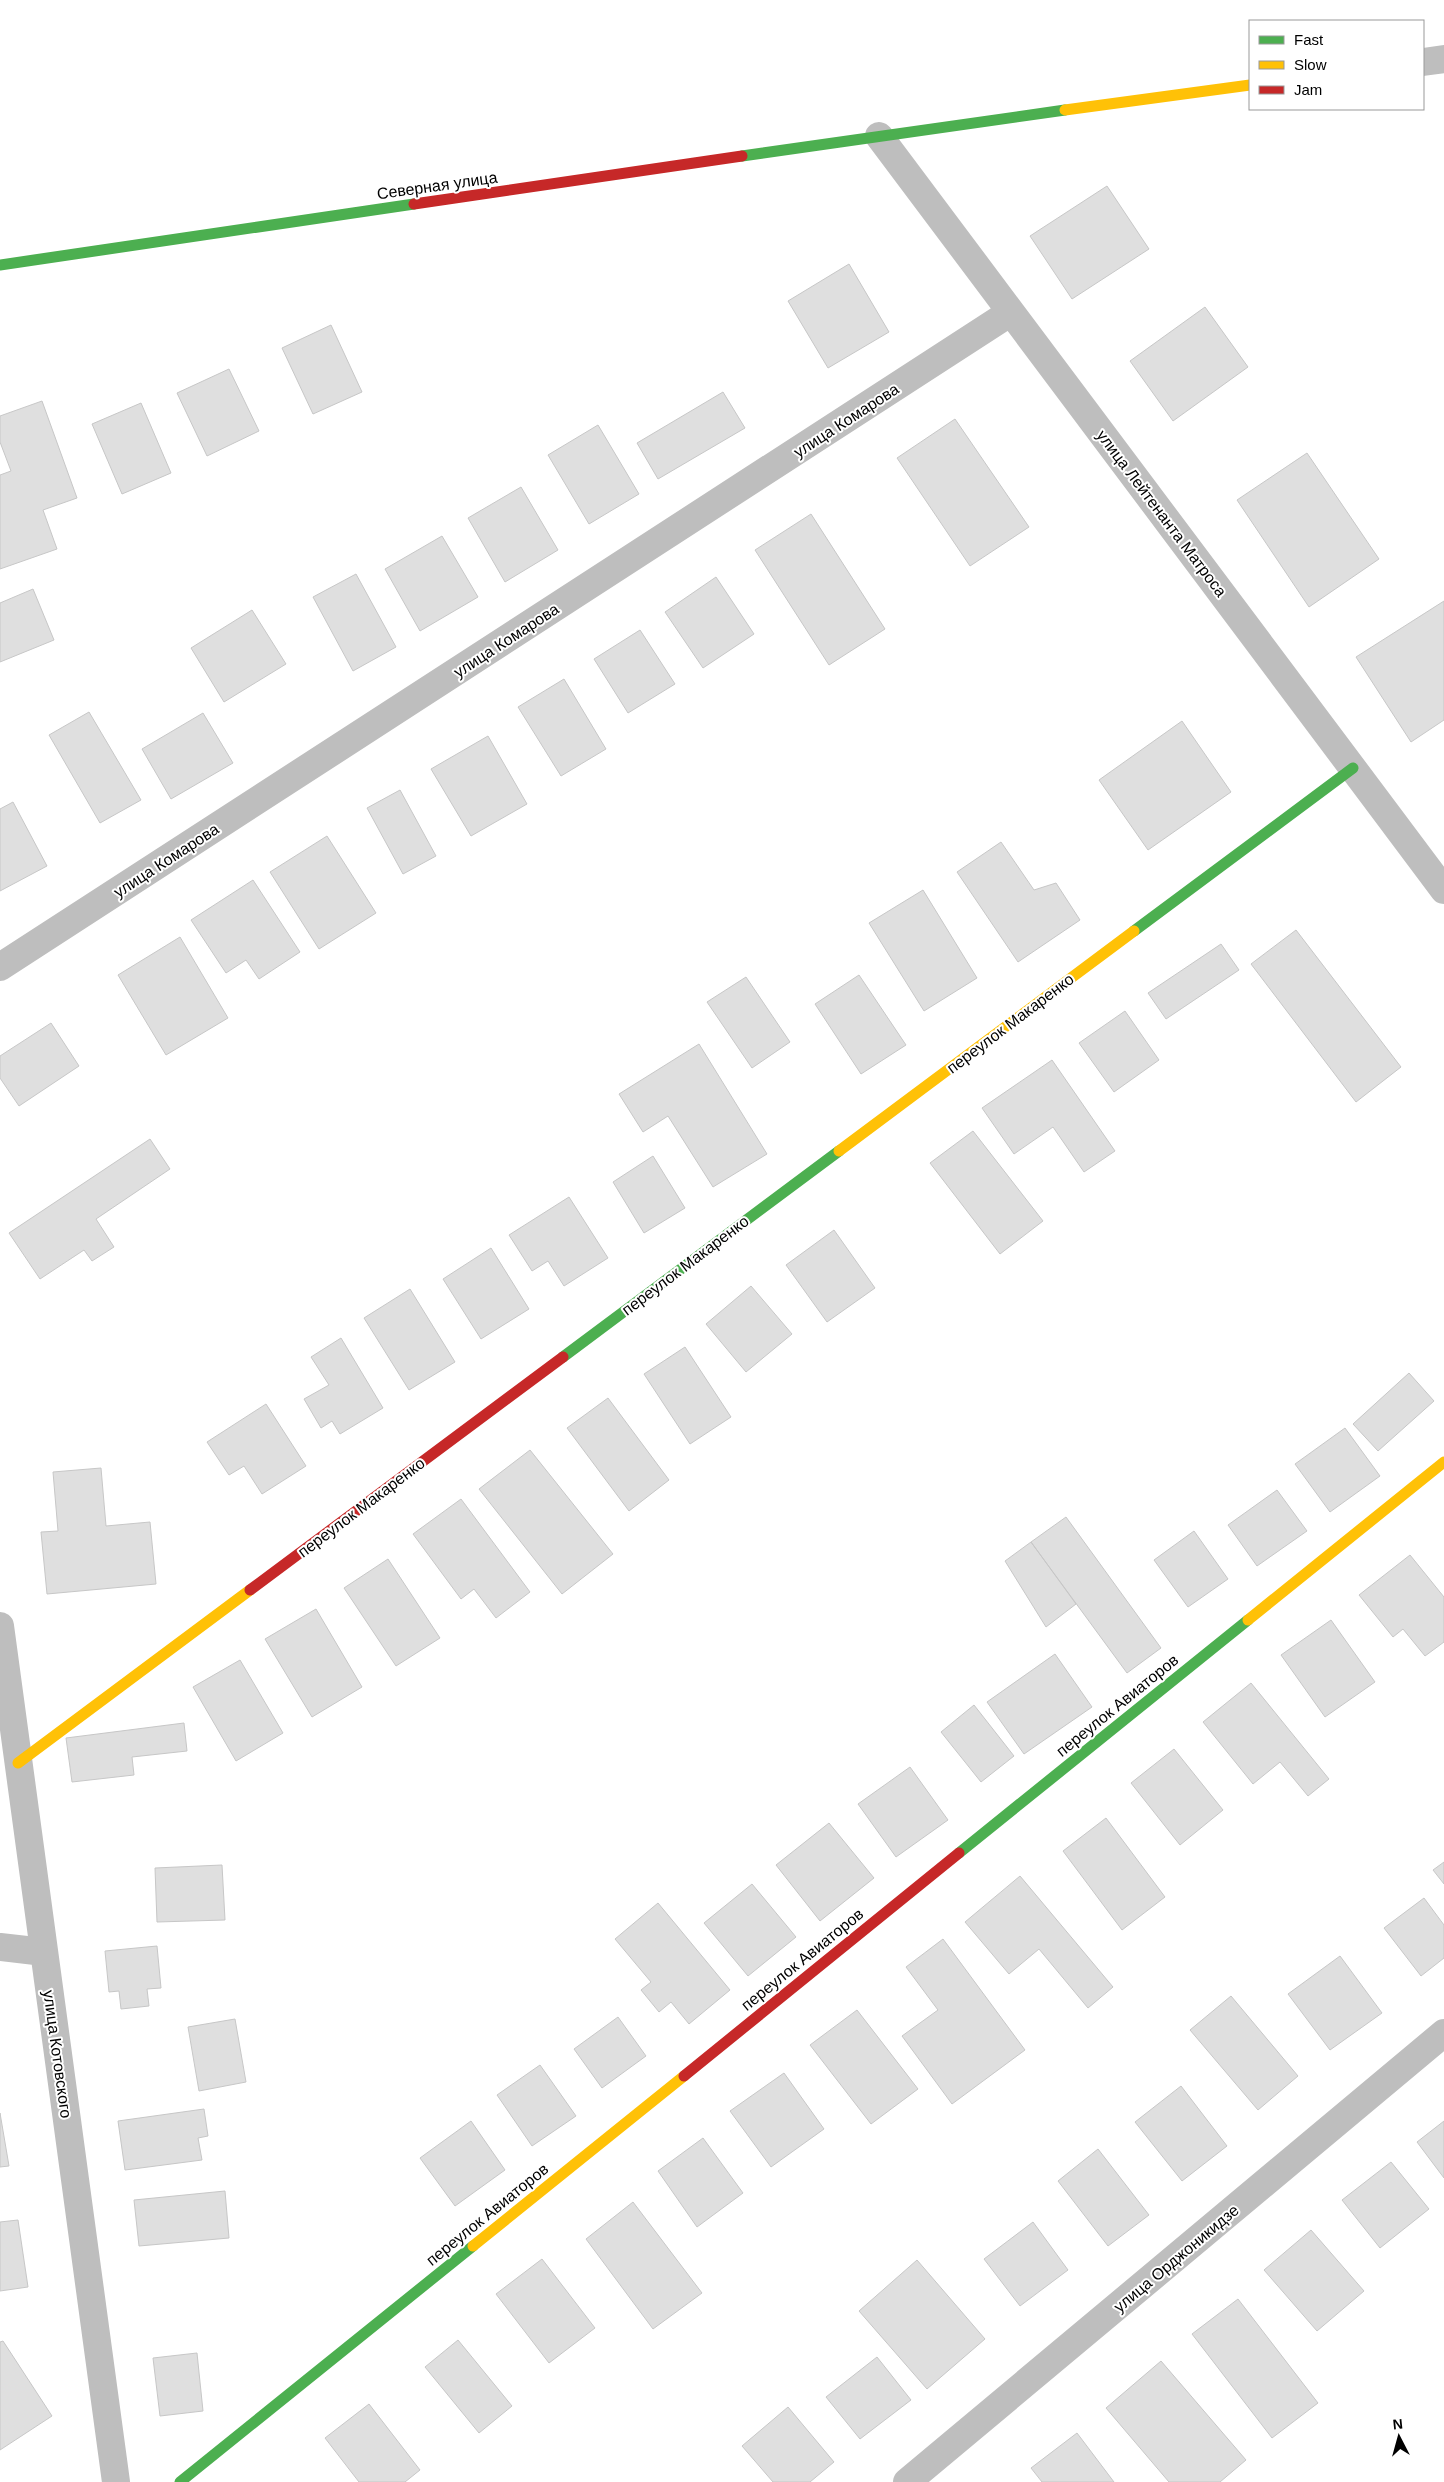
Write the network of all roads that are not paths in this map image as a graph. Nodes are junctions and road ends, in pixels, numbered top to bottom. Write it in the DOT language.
graph roads {
  1 [pos="1444,59"];
  2 [pos="1424,62"];
  3 [pos="1249,85"];
  4 [pos="879,136"];
  5 [pos="0,265"];
  6 [pos="1011,312"];
  7 [pos="1352,768"];
  8 [pos="1444,890"];
  9 [pos="0,967"];
  10 [pos="1444,1462"];
  11 [pos="0,1626"];
  12 [pos="18,1763"];
  13 [pos="0,1947"];
  14 [pos="44,1952"];
  15 [pos="1444,2033"];
  16 [pos="116,2482"];
  17 [pos="180,2482"];
  18 [pos="907,2482"];
  1 -- 2 [label="street"];
  3 -- 4 [label="street, Северная улица"];
  4 -- 5 [label="street, Северная улица"];
  4 -- 6 [label="street, улица Лейтенанта Матроса"];
  6 -- 7 [label="street, улица Лейтенанта Матроса"];
  6 -- 9 [label="street, улица Комарова"];
  7 -- 8 [label="street, улица Лейтенанта Матроса"];
  7 -- 12 [label="street, переулок Макаренко"];
  10 -- 17 [label="street, переулок Авиаторов"];
  11 -- 12 [label="street, улица Котовского"];
  12 -- 14 [label="street, улица Котовского"];
  13 -- 14 [label="street"];
  14 -- 16 [label="street, улица Котовского"];
  15 -- 18 [label="street, улица Орджоникидзе"];
}
